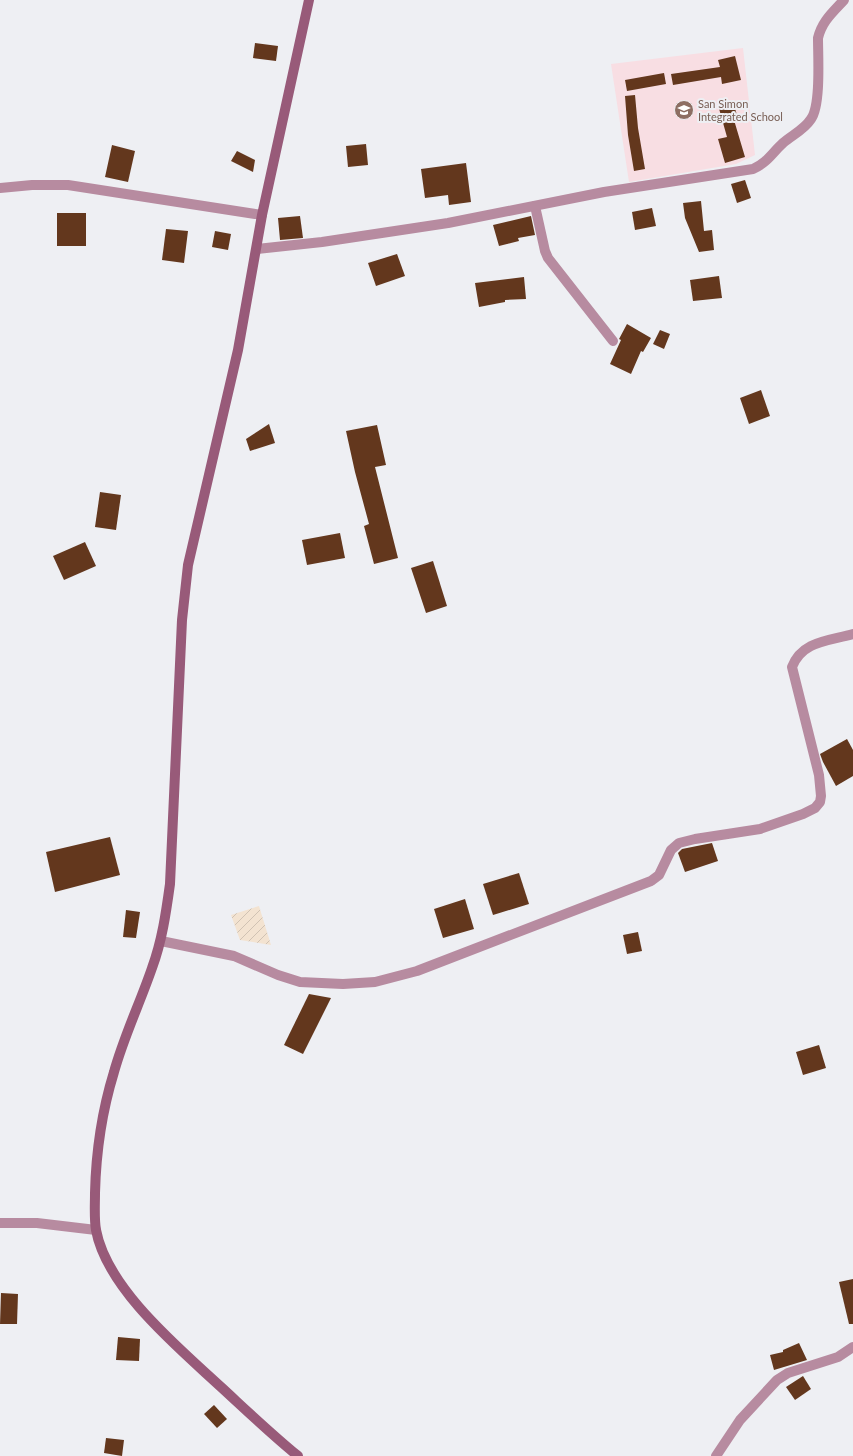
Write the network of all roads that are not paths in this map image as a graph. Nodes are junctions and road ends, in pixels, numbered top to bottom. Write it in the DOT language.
graph roads {
  1 [pos="309,0"];
  2 [pos="844,0"];
  3 [pos="0,188"];
  4 [pos="535,206"];
  5 [pos="262,216"];
  6 [pos="257,249"];
  7 [pos="613,341"];
  8 [pos="853,634"];
  9 [pos="161,940"];
  10 [pos="0,1223"];
  11 [pos="96,1230"];
  12 [pos="853,1347"];
  13 [pos="298,1456"];
  14 [pos="716,1456"];
  1 -- 5 [label="main road"];
  2 -- 4 [label="street"];
  3 -- 5 [label="street"];
  4 -- 6 [label="street"];
  4 -- 7 [label="street"];
  5 -- 6 [label="main road"];
  6 -- 9 [label="main road"];
  8 -- 9 [label="street"];
  9 -- 11 [label="main road"];
  10 -- 11 [label="street"];
  11 -- 13 [label="main road"];
  12 -- 14 [label="street"];
}
